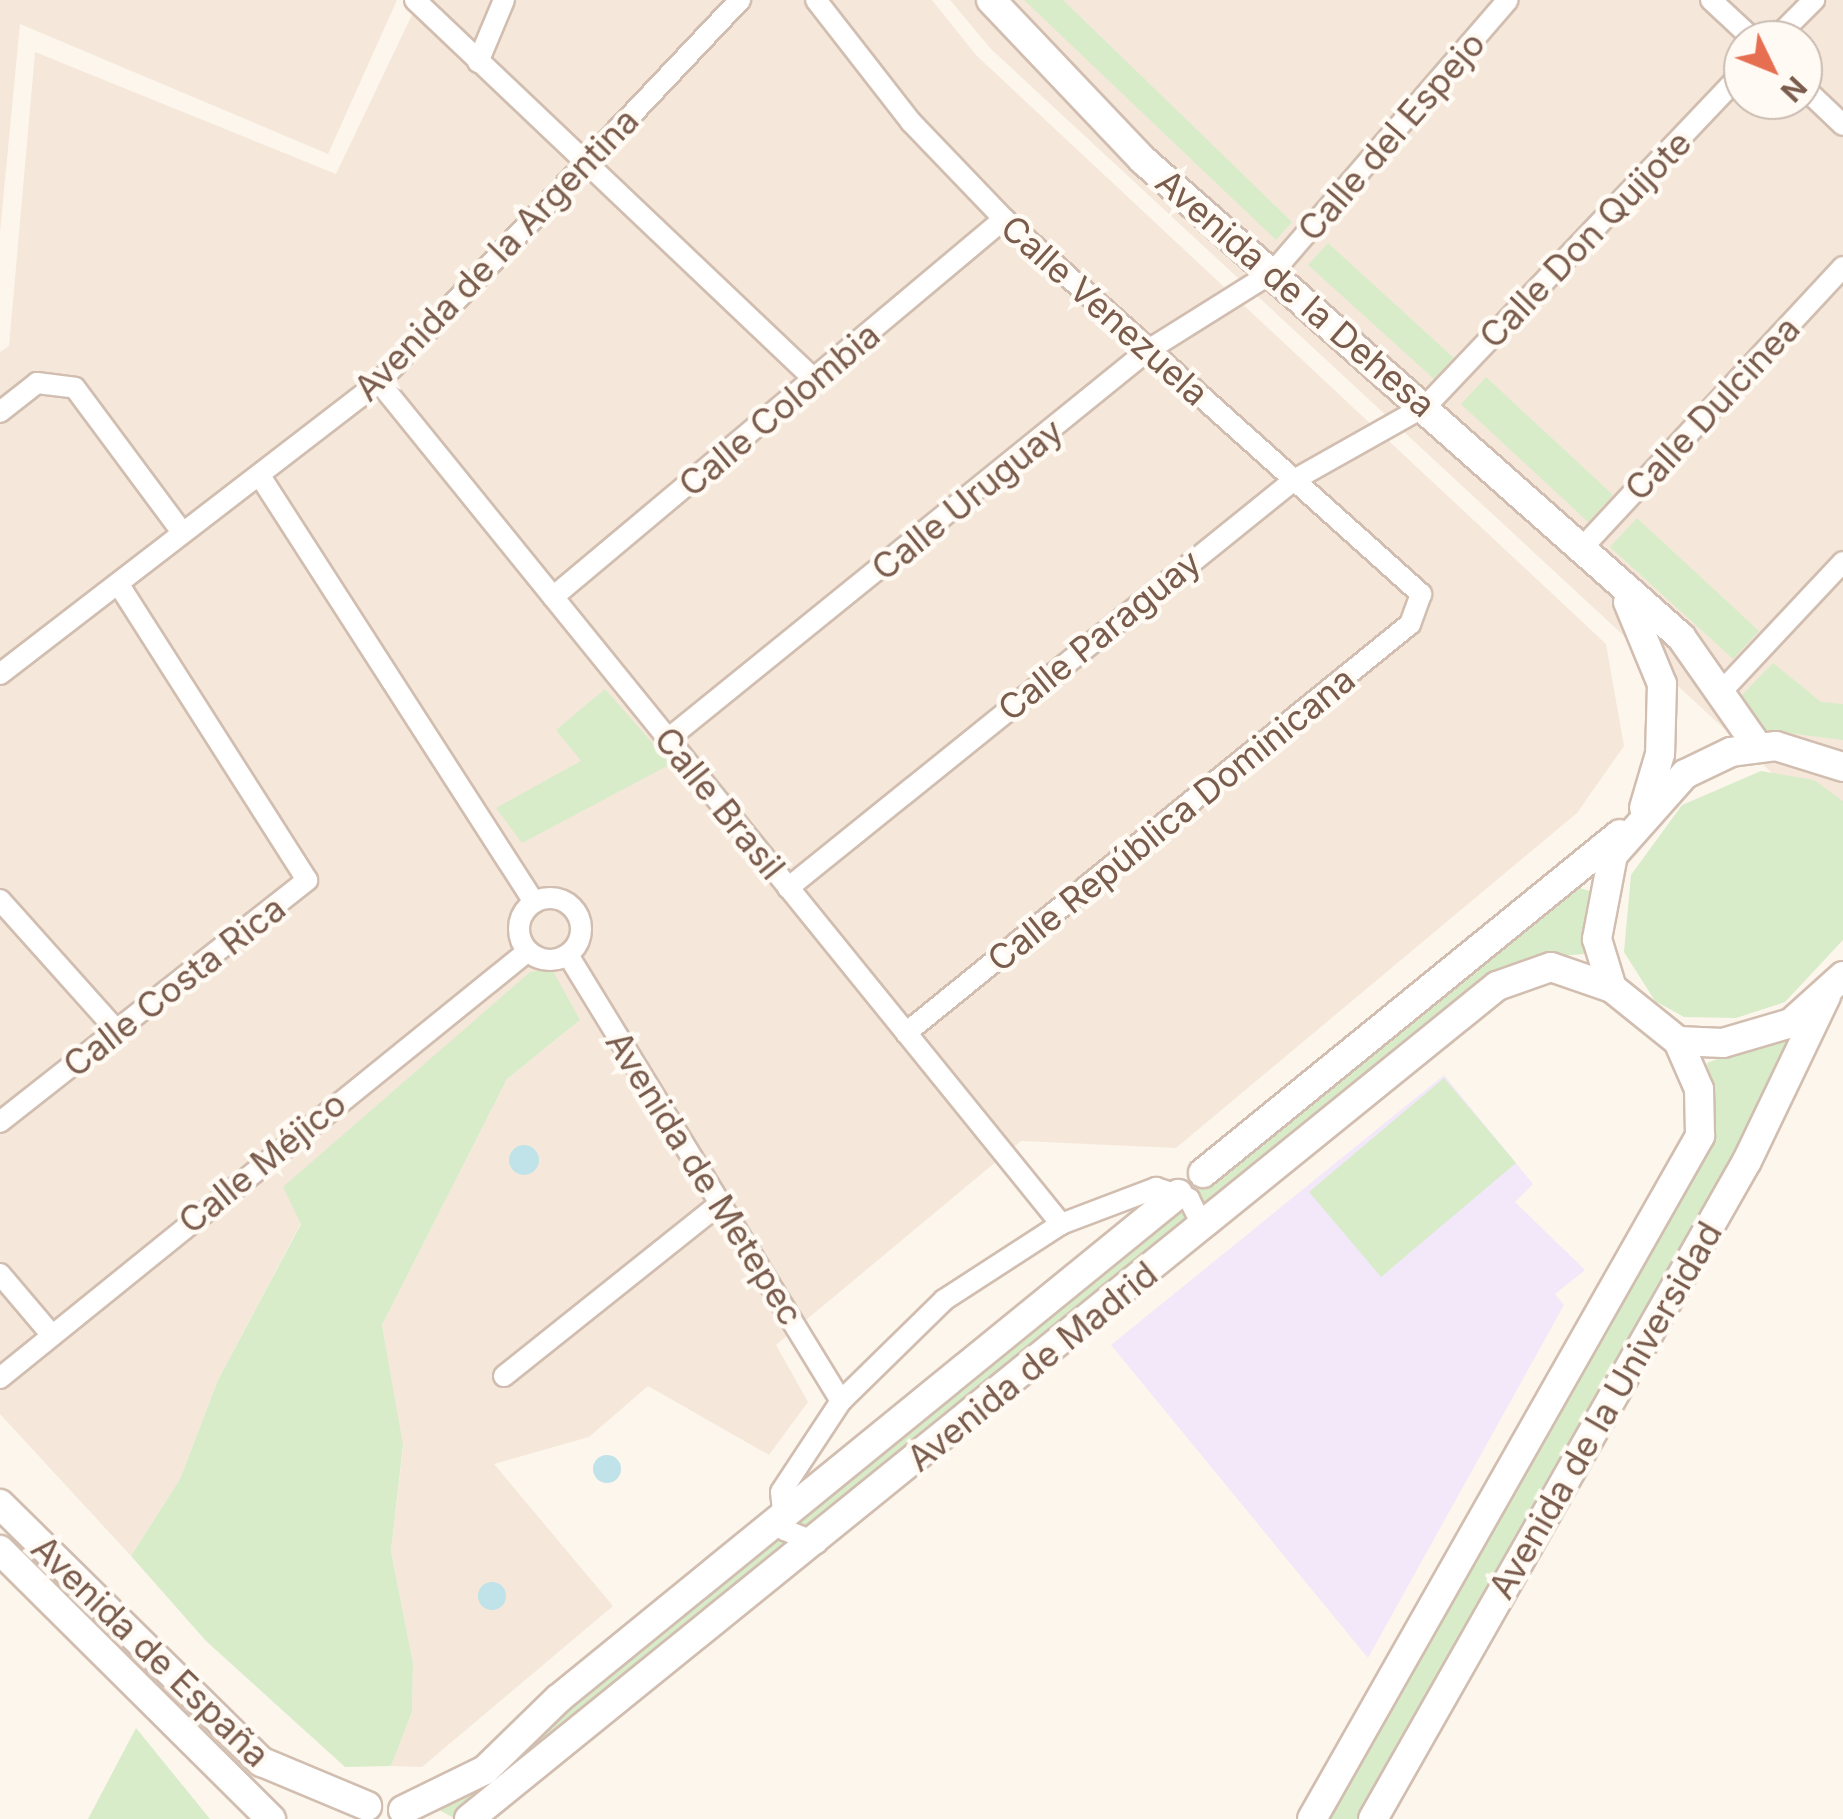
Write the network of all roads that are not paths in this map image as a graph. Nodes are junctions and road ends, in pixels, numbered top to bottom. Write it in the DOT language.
graph roads {
  1 [pos="415,0"];
  2 [pos="504,0"];
  3 [pos="740,0"];
  4 [pos="816,0"];
  5 [pos="991,0"];
  6 [pos="1508,0"];
  7 [pos="1712,0"];
  8 [pos="1814,0"];
  9 [pos="1733,20"];
  10 [pos="1794,20"];
  11 [pos="478,62"];
  12 [pos="1723,93"];
  13 [pos="1823,106"];
  14 [pos="1843,125"];
  15 [pos="587,163"];
  16 [pos="1004,219"];
  17 [pos="1843,267"];
  18 [pos="1274,272"];
  19 [pos="1147,352"];
  20 [pos="815,380"];
  21 [pos="379,382"];
  22 [pos="1427,405"];
  23 [pos="0,412"];
  24 [pos="260,476"];
  25 [pos="1294,480"];
  26 [pos="182,532"];
  27 [pos="1581,549"];
  28 [pos="1843,562"];
  29 [pos="1610,576"];
  30 [pos="120,585"];
  31 [pos="1422,594"];
  32 [pos="553,597"];
  33 [pos="0,674"];
  34 [pos="1720,694"];
  35 [pos="668,739"];
  36 [pos="1758,746"];
  37 [pos="1841,763"];
  38 [pos="1636,820"];
  39 [pos="788,888"];
  40 [pos="0,900"];
  41 [pos="534,902"];
  42 [pos="528,951"];
  43 [pos="568,955"];
  44 [pos="1835,986"];
  45 [pos="1612,988"];
  46 [pos="118,1032"];
  47 [pos="906,1032"];
  48 [pos="1678,1041"];
  49 [pos="0,1122"];
  50 [pos="1202,1173"];
  51 [pos="1178,1194"];
  52 [pos="721,1202"];
  53 [pos="1061,1224"];
  54 [pos="1203,1226"];
  55 [pos="0,1274"];
  56 [pos="50,1333"];
  57 [pos="504,1376"];
  58 [pos="0,1378"];
  59 [pos="842,1401"];
  60 [pos="0,1504"];
  61 [pos="779,1520"];
  62 [pos="816,1543"];
  63 [pos="0,1550"];
  64 [pos="368,1806"];
  65 [pos="411,1815"];
  66 [pos="271,1819"];
  67 [pos="334,1819"];
  68 [pos="470,1819"];
  69 [pos="1312,1819"];
  70 [pos="1372,1819"];
  1 -- 11 [label="street"];
  2 -- 11 [label="street"];
  3 -- 15 [label="street, Avenida de la Argentina"];
  4 -- 16 [label="street, Calle Venezuela"];
  5 -- 18 [label="street, Avenida de la Dehesa"];
  6 -- 18 [label="street, Calle del Espejo"];
  7 -- 9 [label="street"];
  8 -- 10 [label="street"];
  11 -- 15 [label="street"];
  12 -- 22 [label="street, Calle Don Quijote"];
  13 -- 14 [label="street"];
  15 -- 20 [label="street"];
  15 -- 21 [label="street, Avenida de la Argentina"];
  16 -- 19 [label="street, Calle Venezuela"];
  16 -- 20 [label="street, Calle Colombia"];
  17 -- 27 [label="street, Calle Dulcinea"];
  18 -- 19 [label="street, Calle Uruguay"];
  18 -- 22 [label="street, Avenida de la Dehesa"];
  19 -- 25 [label="street, Calle Venezuela"];
  19 -- 35 [label="street, Calle Uruguay"];
  20 -- 32 [label="street, Calle Colombia"];
  21 -- 24 [label="street, Avenida de la Argentina"];
  21 -- 32 [label="street, Calle Brasil"];
  22 -- 25 [label="street, Calle Paraguay"];
  22 -- 27 [label="street, Avenida de la Dehesa"];
  23 -- 26 [label="street"];
  24 -- 26 [label="street, Avenida de la Argentina"];
  24 -- 41 [label="street"];
  25 -- 31 [label="street, Calle Venezuela"];
  25 -- 39 [label="street, Calle Paraguay"];
  26 -- 30 [label="street, Avenida de la Argentina"];
  27 -- 29 [label="street, Avenida de la Dehesa"];
  28 -- 34 [label="street"];
  29 -- 34 [label="street, Avenida de la Dehesa"];
  29 -- 38 [label="street, Avenida de la Dehesa"];
  30 -- 33 [label="street, Avenida de la Argentina"];
  30 -- 46 [label="street, Calle Costa Rica"];
  31 -- 47 [label="street, Calle República Dominicana"];
  32 -- 35 [label="street, Calle Brasil"];
  34 -- 36 [label="street, Avenida de la Dehesa"];
  35 -- 39 [label="street, Calle Brasil"];
  36 -- 37 [label="street"];
  36 -- 38 [label="street, Avenida de Madrid"];
  38 -- 45 [label="street, Avenida de la Dehesa"];
  38 -- 50 [label="street, Avenida de Madrid"];
  39 -- 47 [label="street, Calle Brasil"];
  40 -- 46 [label="street"];
  41 -- 42 [label="street"];
  41 -- 43 [label="street"];
  42 -- 43 [label="street"];
  42 -- 56 [label="street, Calle Méjico"];
  43 -- 52 [label="street, Avenida de Metepec"];
  44 -- 48 [label="street"];
  44 -- 70 [label="street, Avenida de la Universidad"];
  45 -- 48 [label="street"];
  45 -- 54 [label="street, Avenida de Madrid"];
  46 -- 49 [label="street, Calle Costa Rica"];
  47 -- 53 [label="street, Calle Brasil"];
  48 -- 69 [label="street, Avenida de la Universidad"];
  50 -- 51 [label="street, Avenida de Madrid"];
  51 -- 53 [label="street"];
  51 -- 54 [label="street"];
  51 -- 61 [label="street, Avenida de Madrid"];
  52 -- 57 [label="street"];
  52 -- 59 [label="street, Avenida de Metepec"];
  53 -- 59 [label="street"];
  54 -- 62 [label="street, Avenida de Madrid"];
  55 -- 56 [label="street"];
  56 -- 58 [label="street, Calle Méjico"];
  59 -- 61 [label="street"];
  60 -- 64 [label="street, Avenida de España"];
  61 -- 62 [label="street"];
  61 -- 65 [label="street, Avenida de Madrid"];
  62 -- 68 [label="street, Avenida de Madrid"];
  63 -- 66 [label="street, Avenida de España"];
  64 -- 65 [label="street"];
  64 -- 67 [label="street"];
}
